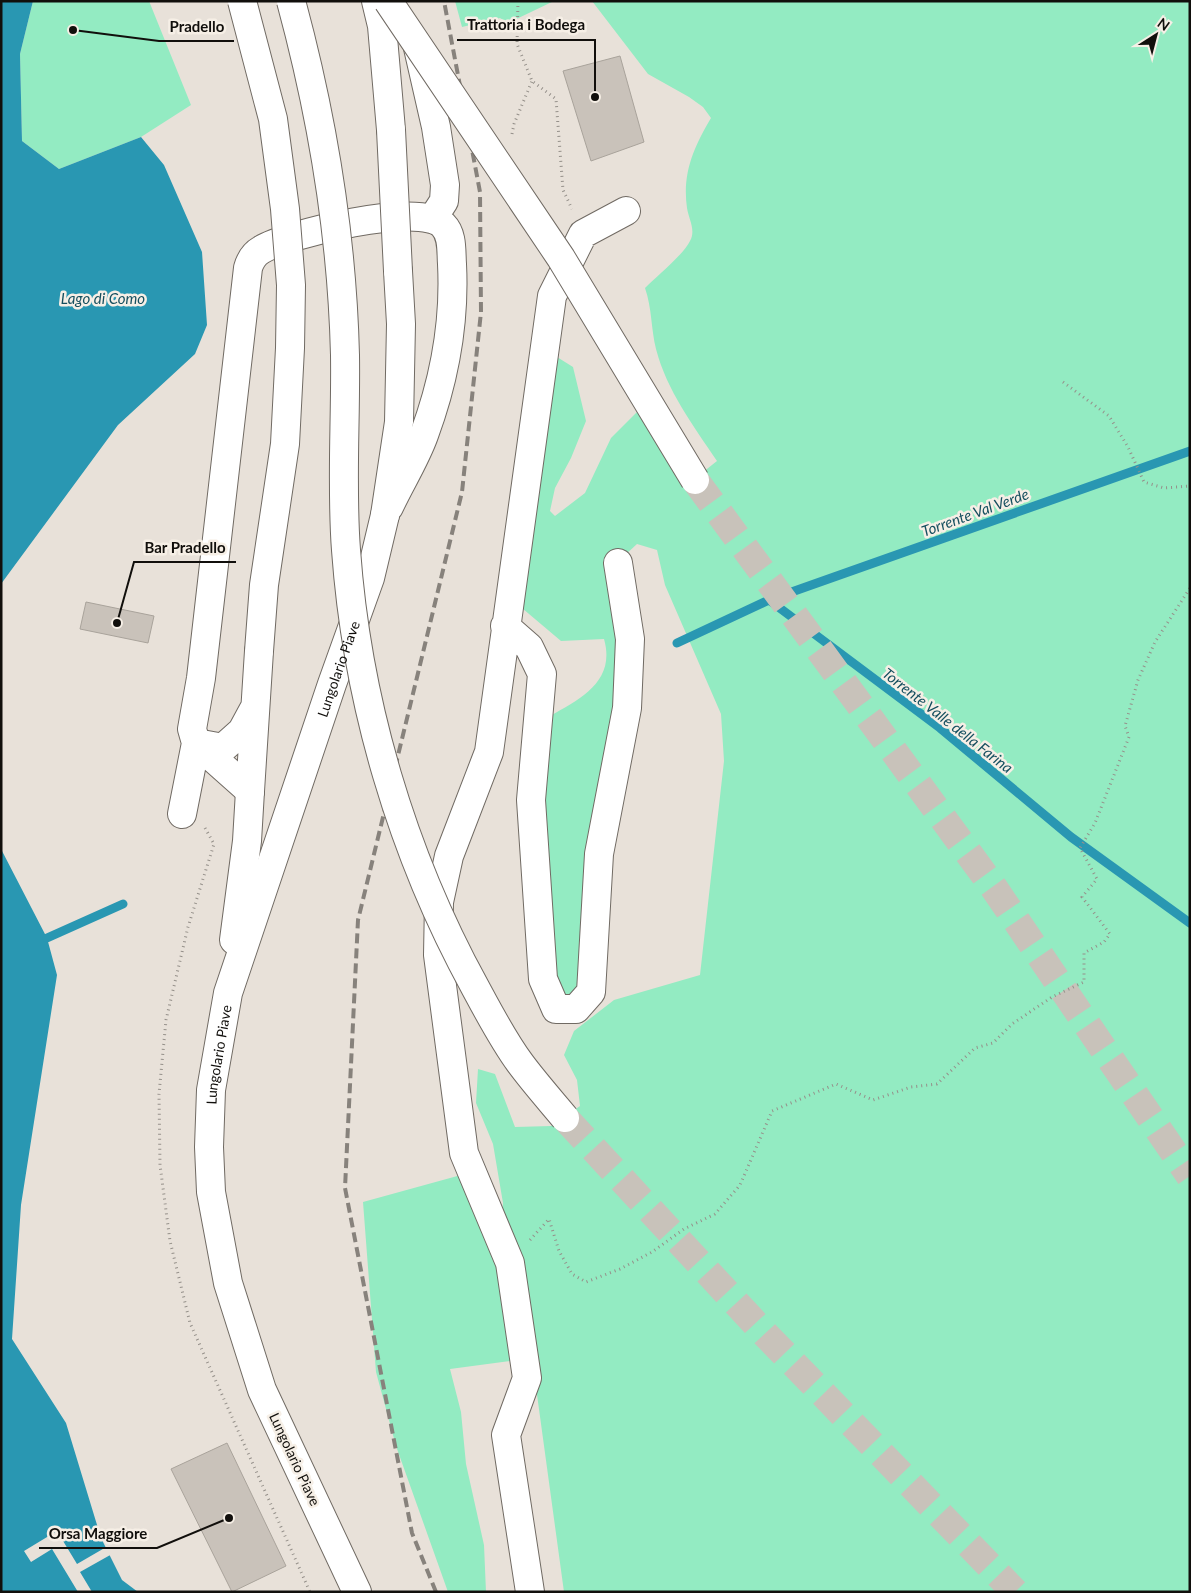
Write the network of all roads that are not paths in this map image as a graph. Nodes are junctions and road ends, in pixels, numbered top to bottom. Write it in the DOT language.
graph roads {
  1 [pos="242,1"];
  2 [pos="291,1"];
  3 [pos="376,1"];
  4 [pos="388,1"];
  5 [pos="403,1"];
  6 [pos="626,211"];
  7 [pos="433,218"];
  8 [pos="696,480"];
  9 [pos="385,515"];
  10 [pos="618,563"];
  11 [pos="505,626"];
  12 [pos="256,706"];
  13 [pos="196,743"];
  14 [pos="250,791"];
  15 [pos="182,814"];
  16 [pos="228,993"];
  17 [pos="565,1118"];
  18 [pos="357,1592"];
  19 [pos="530,1592"];
  1 -- 12 [label="main road, bridge"];
  2 -- 17 [label="main road, bridge"];
  3 -- 9 [label="main road, bridge"];
  4 -- 8 [label="main road, bridge"];
  5 -- 7 [label="main road"];
  6 -- 11 [label="main road"];
  7 -- 9 [label="main road"];
  7 -- 13 [label="main road"];
  9 -- 16 [label="main road, Lungolario Piave"];
  10 -- 11 [label="main road"];
  11 -- 19 [label="main road"];
  12 -- 13 [label="main road"];
  12 -- 14 [label="main road"];
  13 -- 14 [label="main road"];
  13 -- 15 [label="main road"];
  14 -- 16 [label="main road"];
  16 -- 18 [label="main road, Lungolario Piave"];
}
